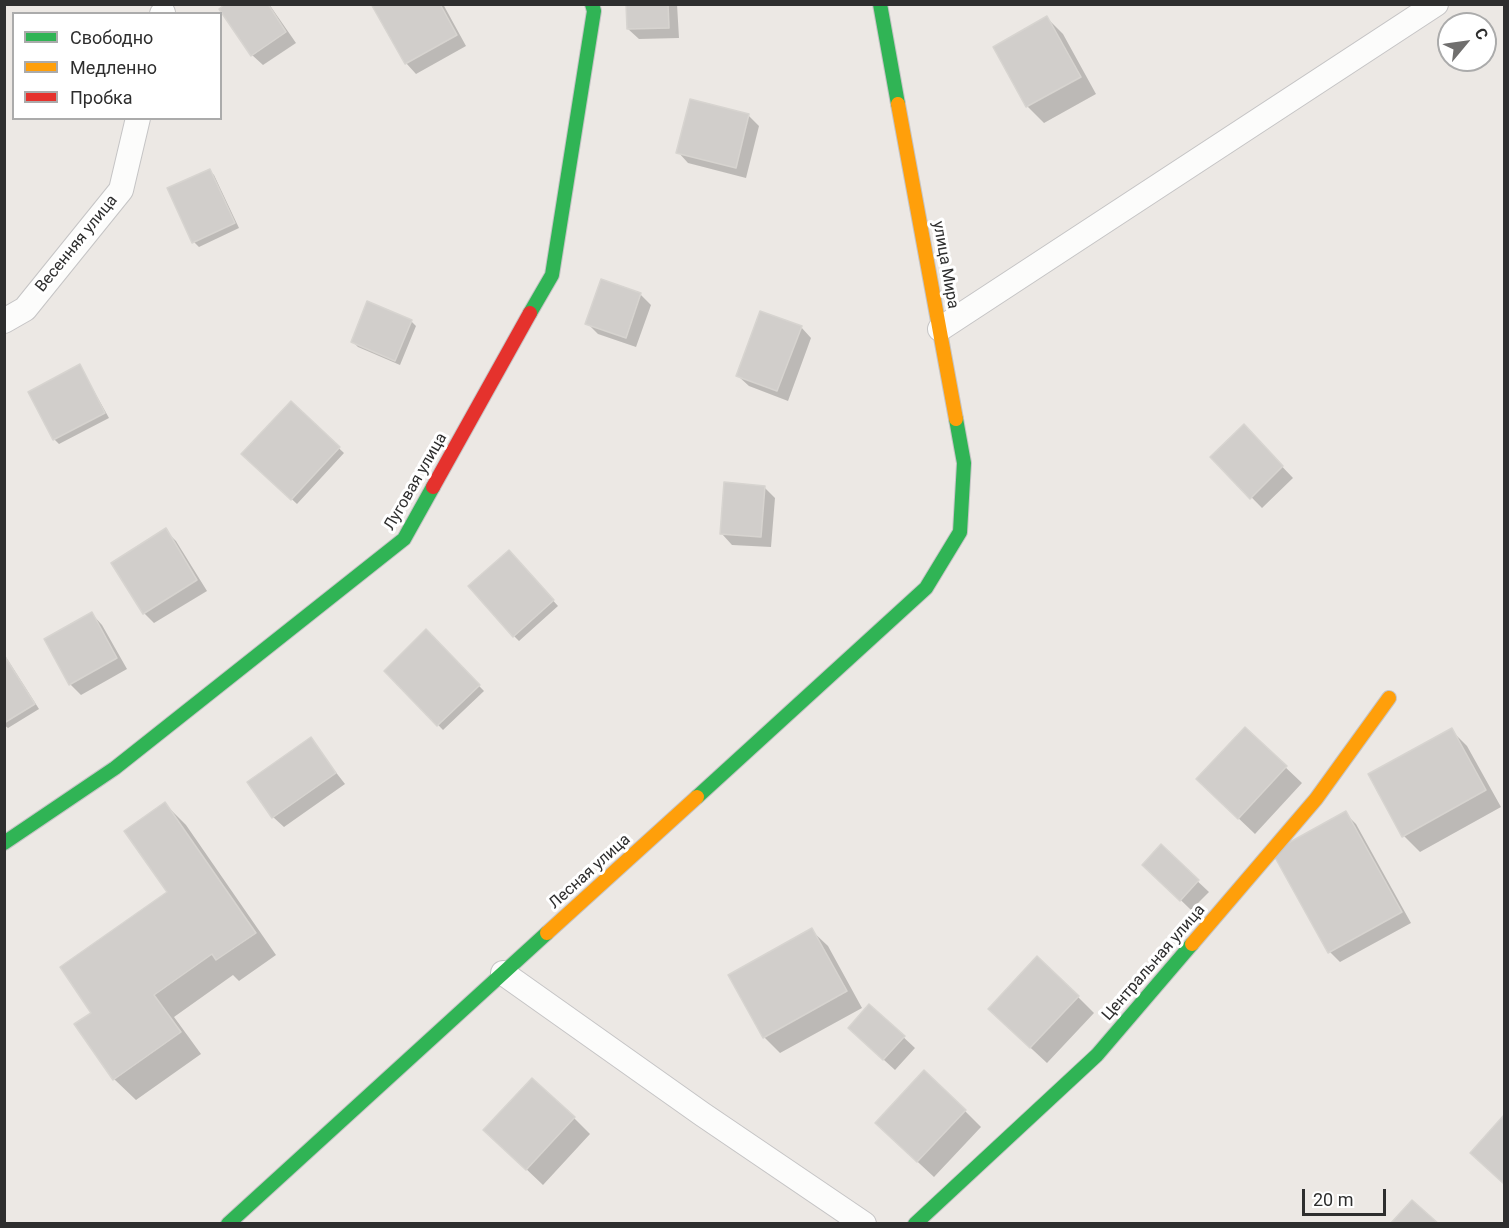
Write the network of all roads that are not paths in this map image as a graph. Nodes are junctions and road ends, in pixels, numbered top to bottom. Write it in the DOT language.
graph roads {
  1 [pos="592,4"];
  2 [pos="880,4"];
  3 [pos="1436,4"];
  4 [pos="138,120"];
  5 [pos="4,321"];
  6 [pos="940,329"];
  7 [pos="960,532"];
  8 [pos="1389,698"];
  9 [pos="4,843"];
  10 [pos="504,973"];
  11 [pos="228,1224"];
  12 [pos="864,1224"];
  13 [pos="915,1224"];
  1 -- 9 [label="street, Луговая улица"];
  2 -- 6 [label="street, улица Мира"];
  3 -- 6 [label="street"];
  4 -- 5 [label="street, Весенняя улица"];
  6 -- 7 [label="street, улица Мира"];
  7 -- 10 [label="street, Лесная улица"];
  8 -- 13 [label="street, Центральная улица"];
  10 -- 11 [label="street, Лесная улица"];
  10 -- 12 [label="street"];
}
